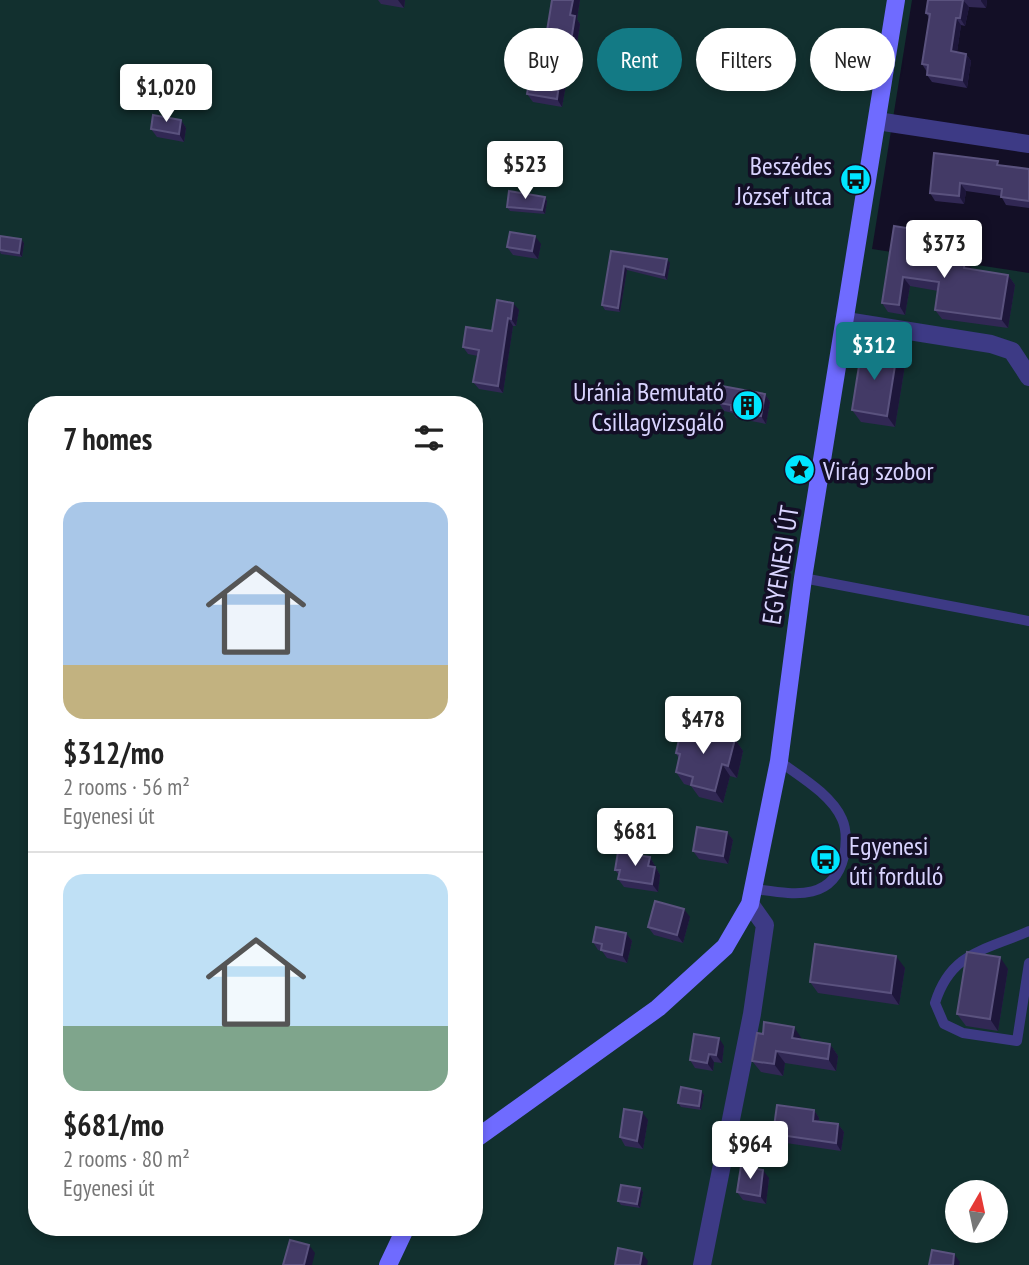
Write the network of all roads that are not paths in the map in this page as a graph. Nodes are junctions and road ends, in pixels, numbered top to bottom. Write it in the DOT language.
graph roads {
  1 [pos="896,0"];
  2 [pos="877,121"];
  3 [pos="1029,144"];
  4 [pos="846,321"];
  5 [pos="1029,377"];
  6 [pos="803,578"];
  7 [pos="1029,621"];
  8 [pos="779,761"];
  9 [pos="753,896"];
  10 [pos="1029,931"];
  11 [pos="1029,963"];
  12 [pos="483,1134"];
  13 [pos="402,1236"];
  14 [pos="388,1265"];
  15 [pos="702,1265"];
  1 -- 2 [label="street, EGYENESI ÚT"];
  2 -- 3 [label="street"];
  2 -- 4 [label="street, EGYENESI ÚT"];
  4 -- 5 [label="street"];
  4 -- 6 [label="street, EGYENESI ÚT"];
  6 -- 7 [label="lane"];
  6 -- 8 [label="street, EGYENESI ÚT"];
  8 -- 9 [label="street, EGYENESI ÚT"];
  8 -- 9 [label="lane"];
  9 -- 12 [label="street, EGYENESI ÚT"];
  9 -- 15 [label="street"];
  10 -- 11 [label="lane"];
  13 -- 14 [label="street"];
}
